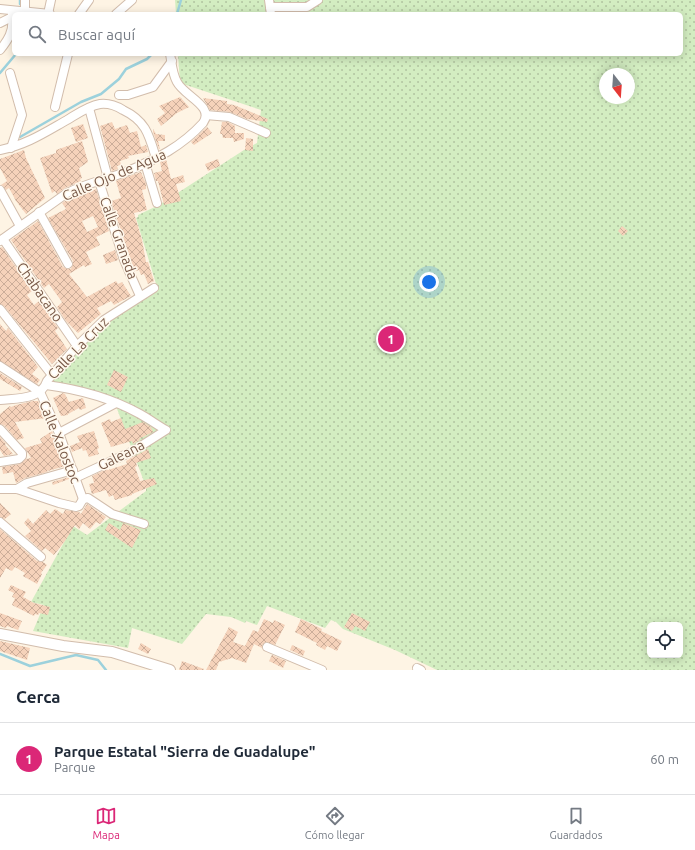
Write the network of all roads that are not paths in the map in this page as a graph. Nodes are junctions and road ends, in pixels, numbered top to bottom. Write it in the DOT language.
graph roads {
  1 [pos="25,0"];
  2 [pos="51,0"];
  3 [pos="88,0"];
  4 [pos="132,0"];
  5 [pos="318,0"];
  6 [pos="270,7"];
  7 [pos="0,9"];
  8 [pos="24,11"];
  9 [pos="20,12"];
  10 [pos="32,12"];
  11 [pos="49,12"];
  12 [pos="80,12"];
  13 [pos="118,12"];
  14 [pos="12,14"];
  15 [pos="0,23"];
  16 [pos="0,50"];
  17 [pos="68,56"];
  18 [pos="171,57"];
  19 [pos="10,73"];
  20 [pos="119,95"];
  21 [pos="56,107"];
  22 [pos="88,108"];
  23 [pos="206,115"];
  24 [pos="266,133"];
  25 [pos="11,148"];
  26 [pos="0,150"];
  27 [pos="156,158"];
  28 [pos="145,163"];
  29 [pos="108,178"];
  30 [pos="99,181"];
  31 [pos="0,190"];
  32 [pos="157,203"];
  33 [pos="39,212"];
  34 [pos="20,226"];
  35 [pos="1,240"];
  36 [pos="68,264"];
  37 [pos="154,288"];
  38 [pos="140,296"];
  39 [pos="0,309"];
  40 [pos="77,346"];
  41 [pos="0,366"];
  42 [pos="52,375"];
  43 [pos="46,385"];
  44 [pos="40,392"];
  45 [pos="0,400"];
  46 [pos="116,403"];
  47 [pos="0,429"];
  48 [pos="59,433"];
  49 [pos="0,462"];
  50 [pos="74,474"];
  51 [pos="0,489"];
  52 [pos="17,489"];
  53 [pos="83,499"];
  54 [pos="0,522"];
  55 [pos="144,524"];
  56 [pos="41,557"];
  57 [pos="0,634"];
  58 [pos="267,647"];
  59 [pos="170,670"];
  60 [pos="322,670"];
  1 -- 8 [label="street"];
  2 -- 11 [label="street"];
  3 -- 12 [label="street"];
  4 -- 13 [label="street"];
  5 -- 6 [label="street"];
  7 -- 14 [label="street"];
  8 -- 9 [label="street"];
  8 -- 10 [label="street"];
  14 -- 15 [label="street"];
  14 -- 16 [label="street"];
  17 -- 21 [label="street"];
  18 -- 20 [label="street"];
  18 -- 23 [label="street"];
  19 -- 25 [label="street"];
  22 -- 25 [label="street"];
  22 -- 27 [label="street"];
  22 -- 29 [label="street"];
  23 -- 24 [label="street"];
  23 -- 27 [label="street, Calle Ojo de Agua"];
  25 -- 26 [label="street"];
  27 -- 28 [label="street, Calle Ojo de Agua"];
  28 -- 29 [label="street, Calle Ojo de Agua"];
  28 -- 32 [label="street"];
  29 -- 30 [label="street, Calle Ojo de Agua"];
  30 -- 33 [label="street, Calle Ojo de Agua"];
  30 -- 38 [label="street, Calle Granada"];
  31 -- 34 [label="street"];
  33 -- 34 [label="street, Calle Ojo de Agua"];
  33 -- 36 [label="street"];
  34 -- 35 [label="street, Calle Ojo de Agua"];
  35 -- 40 [label="street, Chabacano"];
  37 -- 38 [label="street, Calle La Cruz"];
  38 -- 40 [label="street, Calle La Cruz"];
  39 -- 42 [label="street"];
  40 -- 42 [label="street, Calle La Cruz"];
  41 -- 44 [label="street"];
  42 -- 43 [label="street, Calle La Cruz"];
  43 -- 44 [label="street, Calle Xalostoc"];
  43 -- 46 [label="street"];
  44 -- 45 [label="street"];
  44 -- 48 [label="street, Calle Xalostoc"];
  46 -- 48 [label="street"];
  46 -- 50 [label="street, Galeana"];
  47 -- 49 [label="street"];
  48 -- 50 [label="street, Calle Xalostoc"];
  50 -- 52 [label="street, Galeana"];
  50 -- 53 [label="street, Calle Xalostoc"];
  51 -- 52 [label="street"];
  52 -- 53 [label="street"];
  53 -- 55 [label="street"];
  54 -- 56 [label="street"];
  57 -- 59 [label="street"];
  58 -- 60 [label="street"];
}
